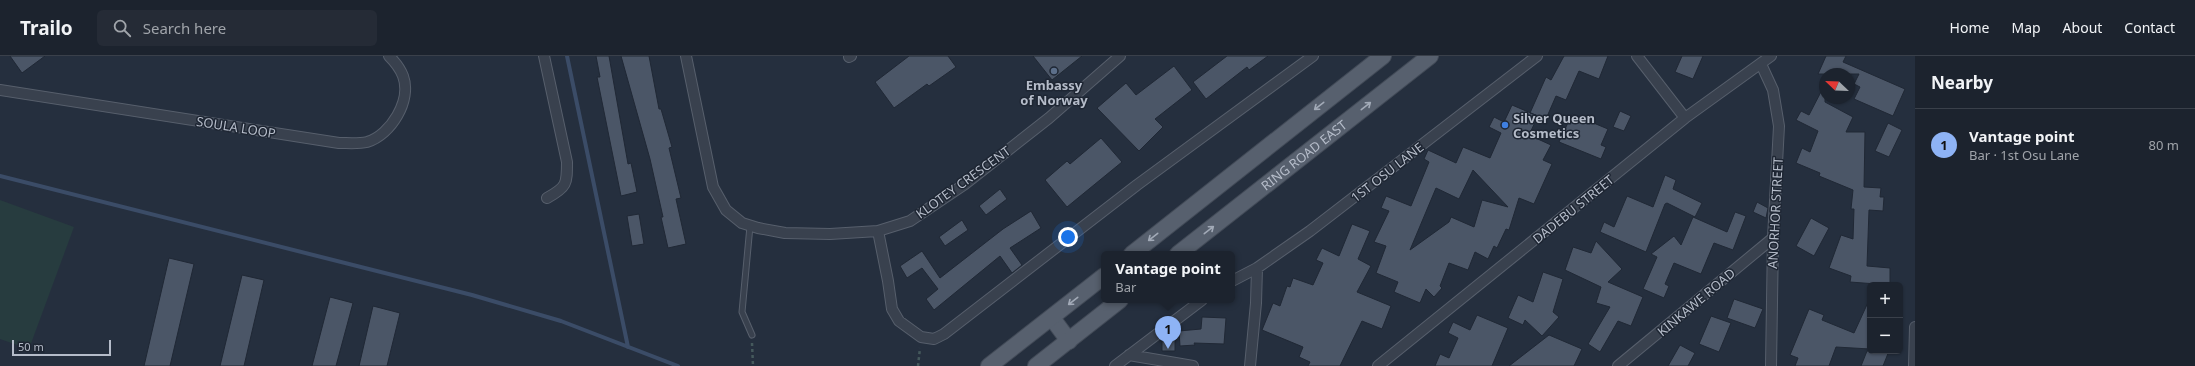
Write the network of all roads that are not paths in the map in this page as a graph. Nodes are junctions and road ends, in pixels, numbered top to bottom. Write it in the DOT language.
graph roads {
  1 [pos="389,56"];
  2 [pos="544,56"];
  3 [pos="686,56"];
  4 [pos="1120,56"];
  5 [pos="1313,56"];
  6 [pos="1382,56"];
  7 [pos="1430,56"];
  8 [pos="1536,56"];
  9 [pos="1637,56"];
  10 [pos="1771,56"];
  11 [pos="1108,60"];
  12 [pos="1761,64"];
  13 [pos="0,90"];
  14 [pos="1685,118"];
  15 [pos="547,198"];
  16 [pos="750,226"];
  17 [pos="878,231"];
  18 [pos="1773,238"];
  19 [pos="1136,251"];
  20 [pos="1182,251"];
  21 [pos="1257,268"];
  22 [pos="1101,278"];
  23 [pos="1235,279"];
  24 [pos="1116,303"];
  25 [pos="1198,303"];
  26 [pos="1052,318"];
  27 [pos="1915,327"];
  28 [pos="752,335"];
  29 [pos="1069,340"];
  30 [pos="1129,355"];
  31 [pos="989,366"];
  32 [pos="1036,366"];
  33 [pos="1114,366"];
  34 [pos="1194,366"];
  35 [pos="1250,366"];
  36 [pos="1378,366"];
  37 [pos="1618,366"];
  38 [pos="1771,366"];
  39 [pos="1914,366"];
  1 -- 13 [label="street, SOULA LOOP"];
  2 -- 15 [label="street"];
  3 -- 16 [label="street, KLOTEY CRESCENT"];
  4 -- 11 [label="street, KLOTEY CRESCENT"];
  5 -- 17 [label="street"];
  6 -- 19 [label="main road, one-way"];
  20 -- 7 [label="main road, RING ROAD EAST, one-way"];
  8 -- 21 [label="street, 1ST OSU LANE"];
  9 -- 14 [label="street"];
  10 -- 12 [label="street, DADEBU STREET"];
  11 -- 17 [label="street, KLOTEY CRESCENT"];
  12 -- 14 [label="street, DADEBU STREET"];
  12 -- 18 [label="street, ANORHOR STREET"];
  14 -- 36 [label="street, DADEBU STREET"];
  16 -- 17 [label="street, KLOTEY CRESCENT"];
  16 -- 28 [label="lane"];
  18 -- 37 [label="street, KINKAWE ROAD"];
  18 -- 38 [label="street, ANORHOR STREET"];
  21 -- 23 [label="street, 1ST OSU LANE"];
  21 -- 35 [label="street"];
  22 -- 26 [label="main road, one-way"];
  24 -- 29 [label="main road"];
  25 -- 30 [label="street"];
  26 -- 29 [label="main road"];
  26 -- 31 [label="main road"];
  27 -- 39 [label="street"];
  29 -- 32 [label="main road"];
  30 -- 33 [label="street"];
  30 -- 34 [label="street"];
}
